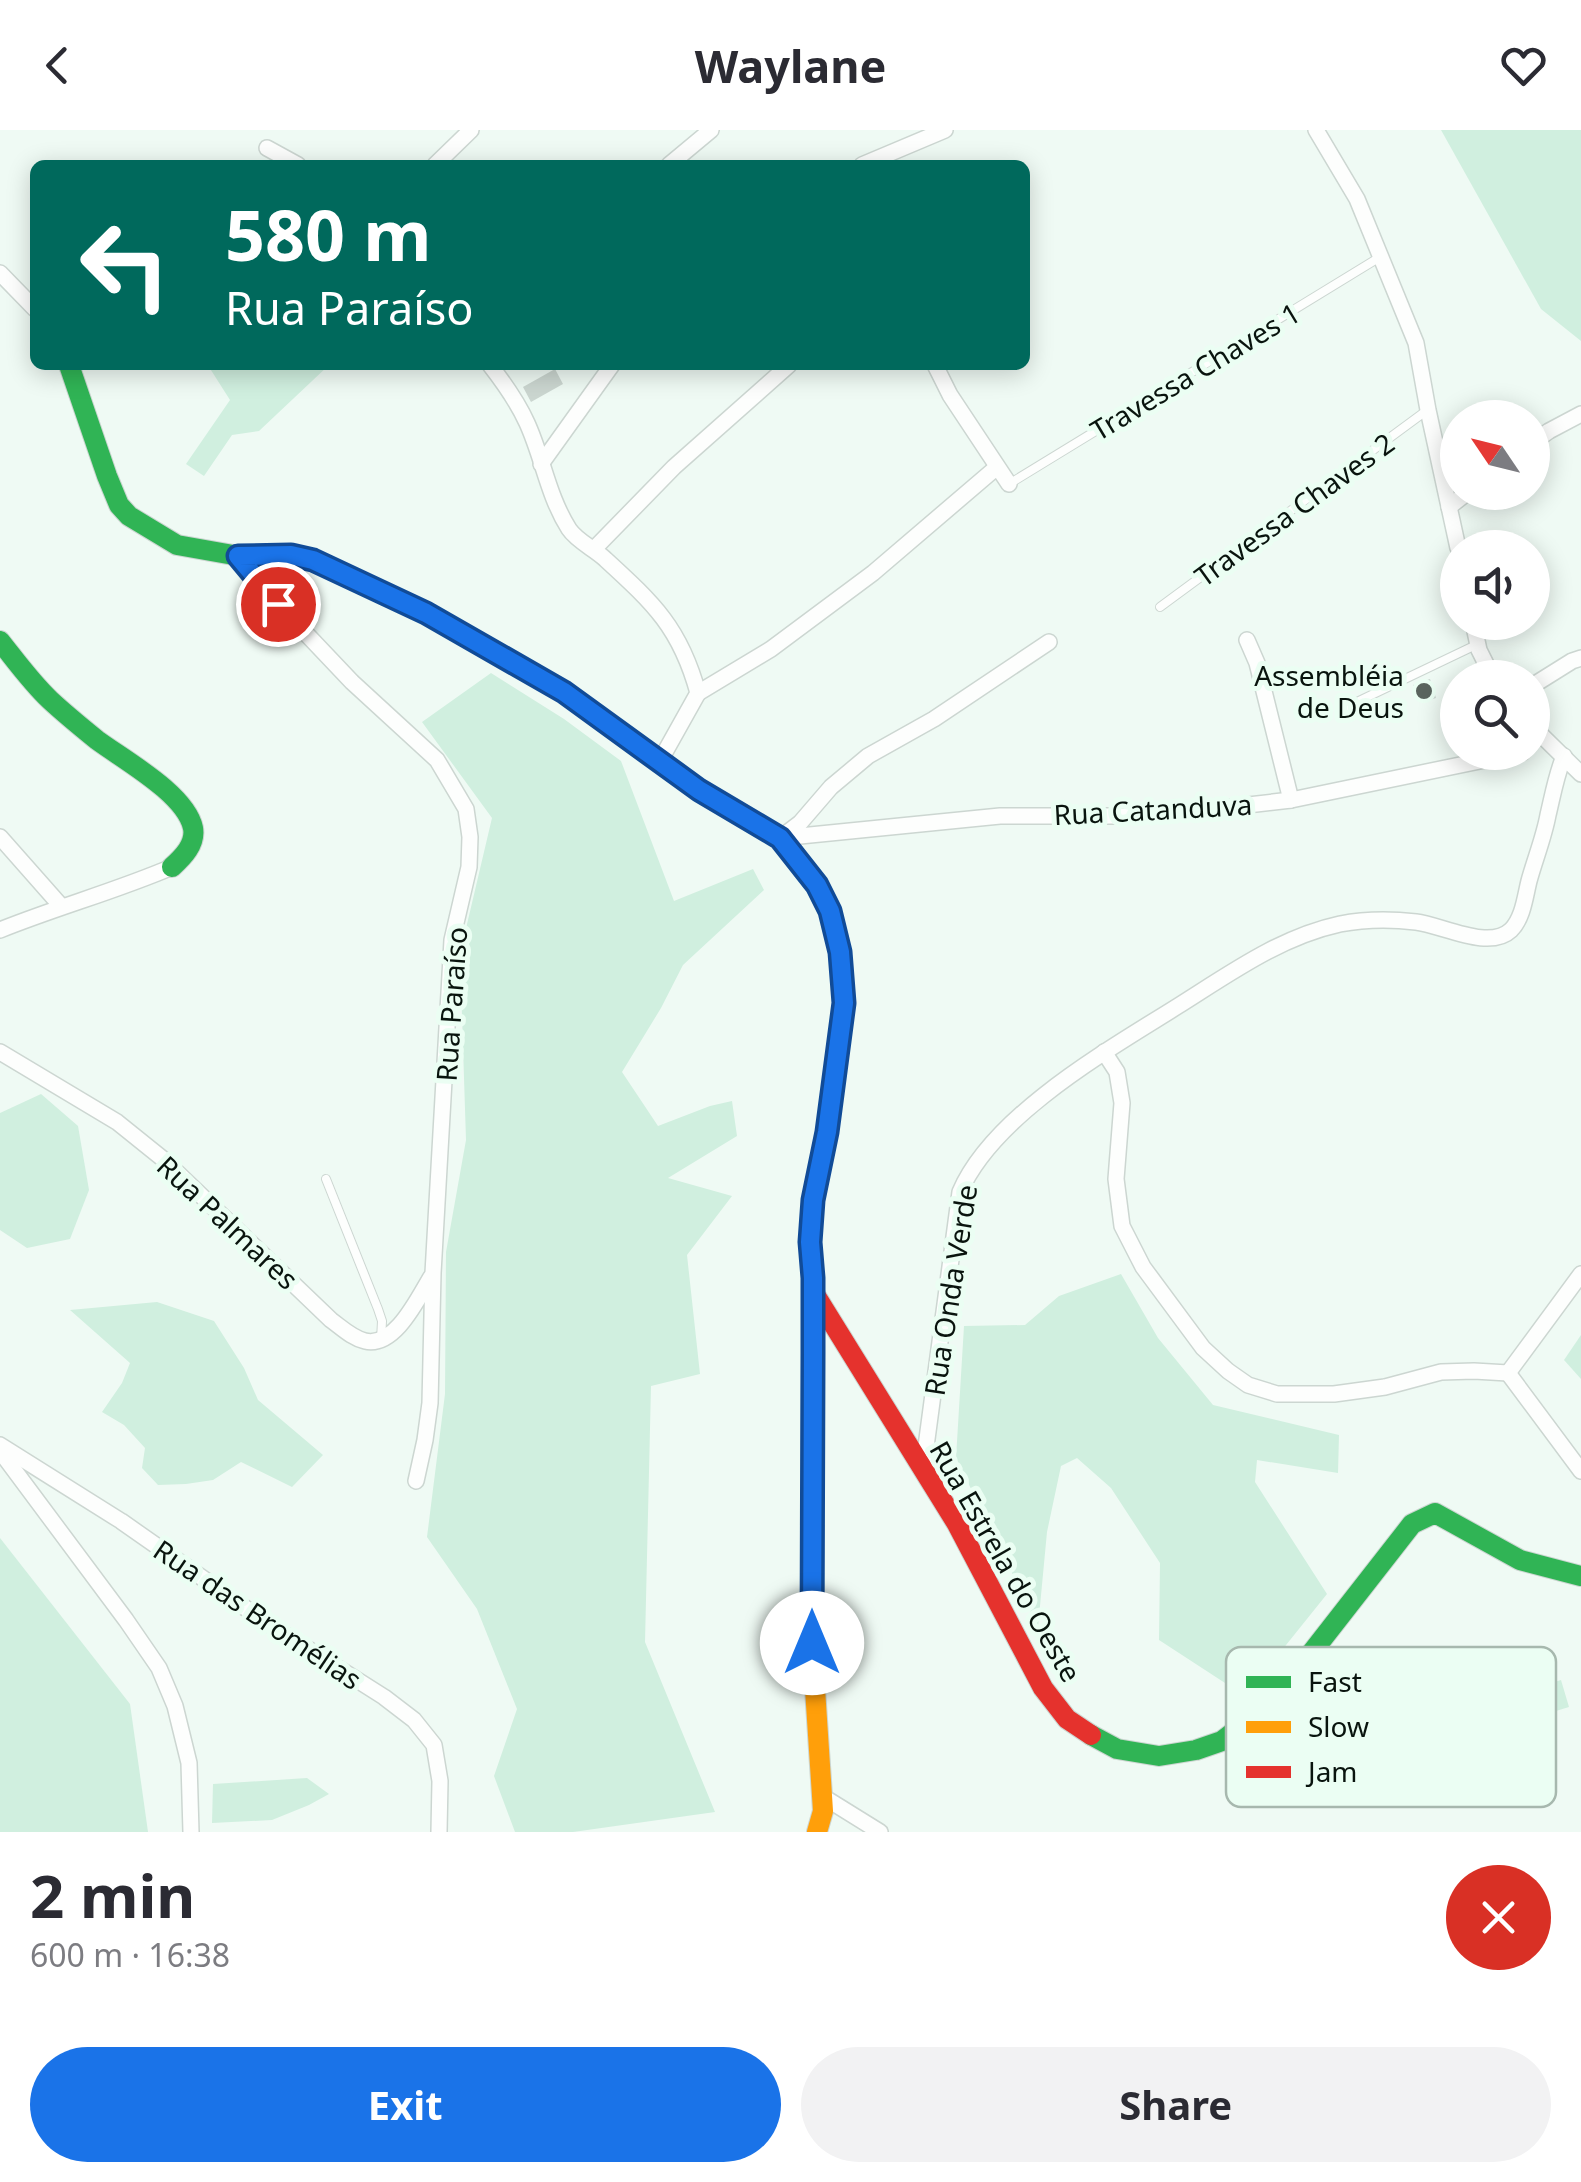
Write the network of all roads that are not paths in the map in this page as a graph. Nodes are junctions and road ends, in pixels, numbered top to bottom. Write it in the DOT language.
graph roads {
  1 [pos="471,130"];
  2 [pos="712,130"];
  3 [pos="945,130"];
  4 [pos="1316,130"];
  5 [pos="267,148"];
  6 [pos="289,160"];
  7 [pos="439,160"];
  8 [pos="675,160"];
  9 [pos="874,160"];
  10 [pos="1380,257"];
  11 [pos="0,273"];
  12 [pos="30,304"];
  13 [pos="71,370"];
  14 [pos="494,370"];
  15 [pos="608,370"];
  16 [pos="783,370"];
  17 [pos="938,370"];
  18 [pos="1428,410"];
  19 [pos="1581,414"];
  20 [pos="1550,430"];
  21 [pos="540,464"];
  22 [pos="1440,465"];
  23 [pos="998,467"];
  24 [pos="1009,484"];
  25 [pos="594,548"];
  26 [pos="238,556"];
  27 [pos="1160,607"];
  28 [pos="1246,640"];
  29 [pos="1477,640"];
  30 [pos="0,641"];
  31 [pos="1048,642"];
  32 [pos="1478,644"];
  33 [pos="1581,658"];
  34 [pos="1485,660"];
  35 [pos="1550,675"];
  36 [pos="698,693"];
  37 [pos="1340,710"];
  38 [pos="1550,743"];
  39 [pos="1550,751"];
  40 [pos="1559,751"];
  41 [pos="660,762"];
  42 [pos="1440,769"];
  43 [pos="1581,774"];
  44 [pos="1290,800"];
  45 [pos="0,837"];
  46 [pos="780,838"];
  47 [pos="172,868"];
  48 [pos="61,906"];
  49 [pos="0,930"];
  50 [pos="0,1052"];
  51 [pos="1104,1052"];
  52 [pos="326,1178"];
  53 [pos="433,1273"];
  54 [pos="1581,1274"];
  55 [pos="813,1291"];
  56 [pos="381,1340"];
  57 [pos="1508,1373"];
  58 [pos="0,1448"];
  59 [pos="923,1470"];
  60 [pos="1581,1471"];
  61 [pos="416,1481"];
  62 [pos="1581,1576"];
  63 [pos="1315,1647"];
  64 [pos="1226,1739"];
  65 [pos="822,1796"];
  66 [pos="191,1832"];
  67 [pos="439,1832"];
  68 [pos="817,1832"];
  69 [pos="880,1832"];
  1 -- 7 [label="street"];
  2 -- 8 [label="street"];
  3 -- 9 [label="street"];
  4 -- 10 [label="street"];
  5 -- 6 [label="street"];
  10 -- 18 [label="street"];
  10 -- 24 [label="lane, Travessa Chaves 1"];
  11 -- 12 [label="street"];
  13 -- 26 [label="street"];
  14 -- 21 [label="street"];
  15 -- 21 [label="street"];
  16 -- 25 [label="street"];
  17 -- 23 [label="street"];
  18 -- 22 [label="street"];
  18 -- 27 [label="lane, Travessa Chaves 2"];
  19 -- 20 [label="street"];
  21 -- 25 [label="street"];
  23 -- 24 [label="street"];
  23 -- 36 [label="street"];
  25 -- 36 [label="street"];
  26 -- 41 [label="street"];
  26 -- 53 [label="street, Rua Paraíso"];
  28 -- 44 [label="street"];
  29 -- 32 [label="street"];
  30 -- 47 [label="street"];
  31 -- 46 [label="street"];
  32 -- 34 [label="street"];
  32 -- 37 [label="lane"];
  33 -- 35 [label="street"];
  36 -- 41 [label="street"];
  38 -- 40 [label="street"];
  39 -- 40 [label="street"];
  40 -- 43 [label="street"];
  40 -- 51 [label="street, Rua Onda Verde"];
  41 -- 46 [label="street"];
  42 -- 44 [label="street, Rua Catanduva"];
  44 -- 46 [label="street, Rua Catanduva"];
  45 -- 48 [label="street"];
  46 -- 55 [label="street"];
  47 -- 48 [label="street"];
  48 -- 49 [label="street"];
  50 -- 56 [label="street, Rua Palmares"];
  51 -- 57 [label="street"];
  51 -- 59 [label="street, Rua Onda Verde"];
  52 -- 56 [label="lane"];
  53 -- 56 [label="street"];
  53 -- 61 [label="street, Rua Paraíso"];
  54 -- 57 [label="street"];
  55 -- 59 [label="street, Rua Estrela do Oeste"];
  55 -- 65 [label="street"];
  57 -- 60 [label="street"];
  58 -- 66 [label="street"];
  58 -- 67 [label="street, Rua das Bromélias"];
  59 -- 64 [label="street, Rua Estrela do Oeste"];
  62 -- 63 [label="street, Rua Estrela do Oeste"];
  65 -- 68 [label="street"];
  65 -- 69 [label="street"];
}
